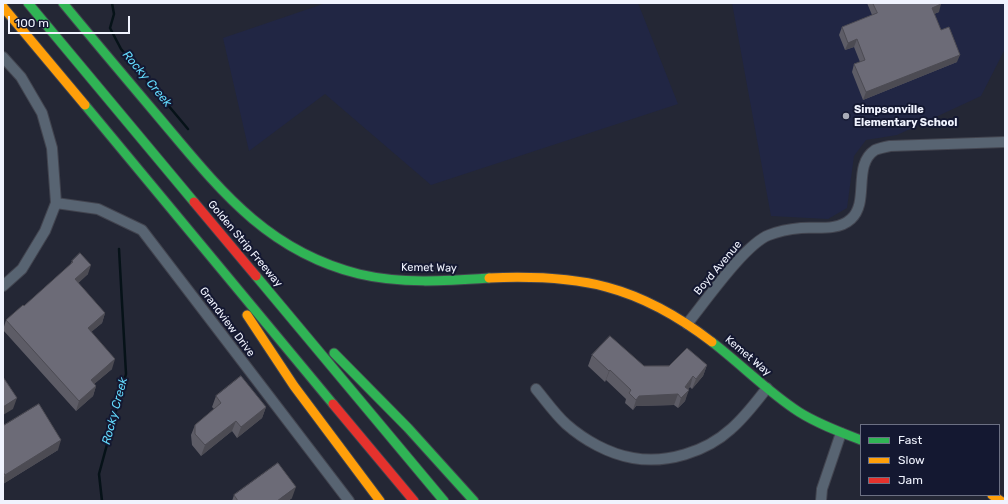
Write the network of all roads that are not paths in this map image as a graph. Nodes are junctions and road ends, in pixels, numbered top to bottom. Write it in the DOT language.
graph roads {
  1 [pos="28,3"];
  2 [pos="63,3"];
  3 [pos="3,7"];
  4 [pos="3,57"];
  5 [pos="1005,142"];
  6 [pos="56,203"];
  7 [pos="188,228"];
  8 [pos="238,255"];
  9 [pos="3,286"];
  10 [pos="687,324"];
  11 [pos="767,388"];
  12 [pos="536,389"];
  13 [pos="841,433"];
  14 [pos="860,440"];
  15 [pos="349,501"];
  16 [pos="380,501"];
  17 [pos="414,501"];
  18 [pos="444,501"];
  19 [pos="474,501"];
  20 [pos="821,501"];
  1 -- 8 [label="main road, Golden Strip Freeway"];
  2 -- 10 [label="main road, Kemet Way"];
  3 -- 7 [label="main road"];
  4 -- 6 [label="street"];
  5 -- 10 [label="street, Boyd Avenue"];
  6 -- 9 [label="street"];
  6 -- 15 [label="street, Grandview Drive"];
  7 -- 16 [label="main road"];
  7 -- 17 [label="main road"];
  8 -- 18 [label="main road, Golden Strip Freeway"];
  8 -- 19 [label="main road"];
  10 -- 11 [label="main road, Kemet Way"];
  11 -- 12 [label="street"];
  11 -- 13 [label="main road, Kemet Way"];
  13 -- 14 [label="main road, Kemet Way"];
  13 -- 20 [label="street"];
}
